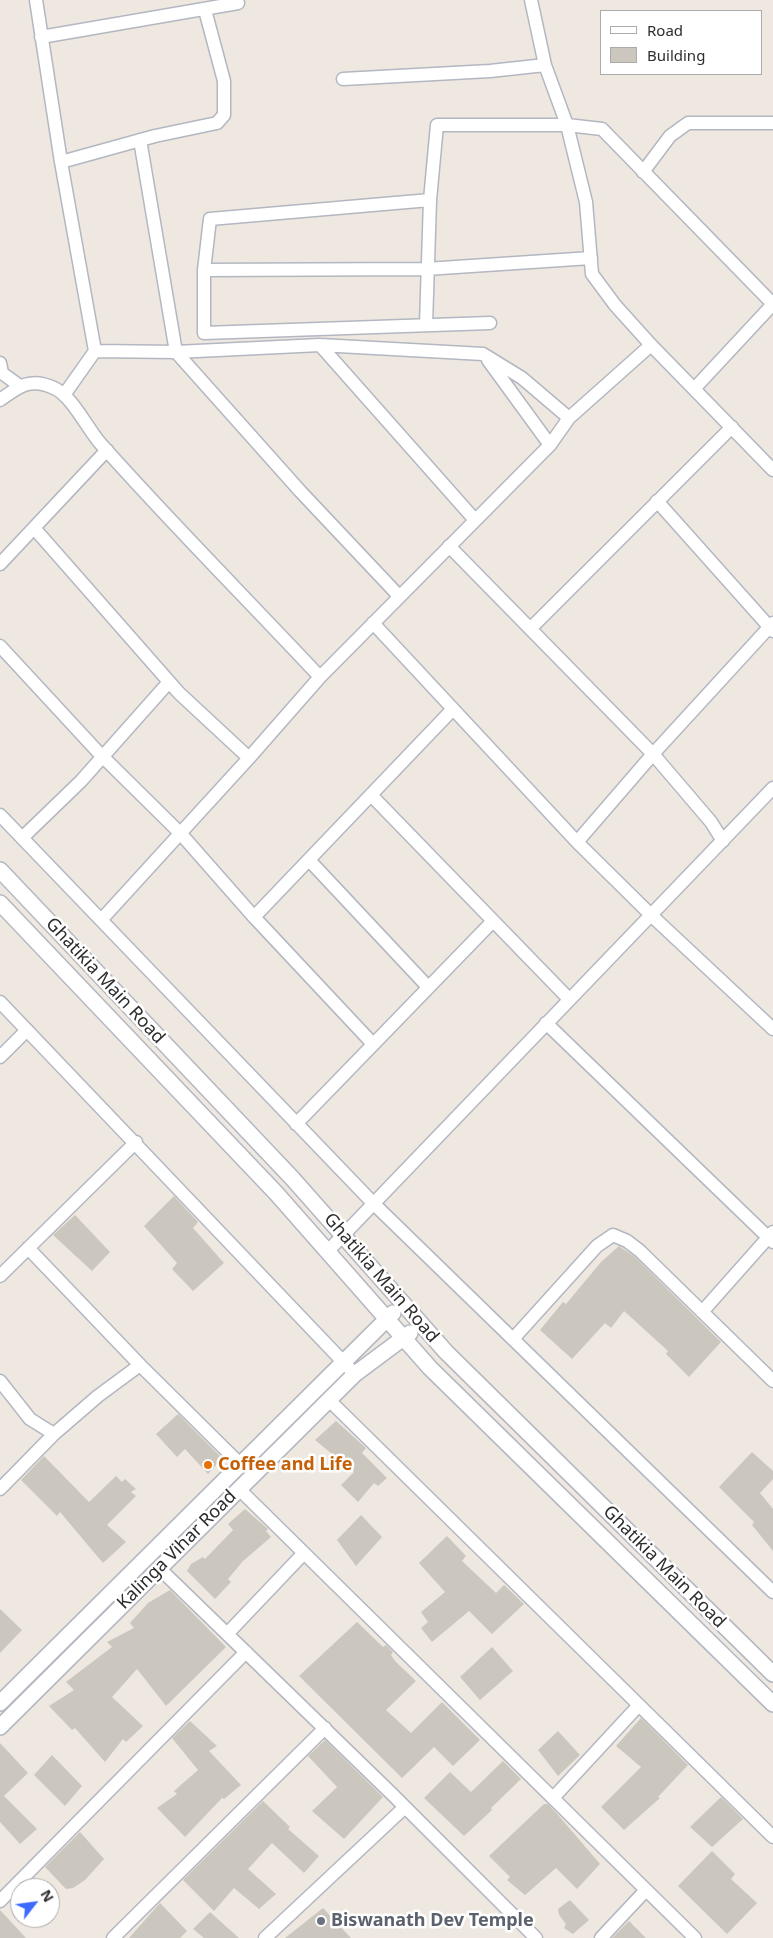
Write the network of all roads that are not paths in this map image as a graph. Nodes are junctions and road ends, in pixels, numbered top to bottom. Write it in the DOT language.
graph roads {
  1 [pos="36,0"];
  2 [pos="531,0"];
  3 [pos="238,3"];
  4 [pos="205,10"];
  5 [pos="41,37"];
  6 [pos="545,65"];
  7 [pos="343,79"];
  8 [pos="773,123"];
  9 [pos="567,125"];
  10 [pos="140,140"];
  11 [pos="61,162"];
  12 [pos="643,172"];
  13 [pos="430,200"];
  14 [pos="591,258"];
  15 [pos="426,269"];
  16 [pos="204,270"];
  17 [pos="773,304"];
  18 [pos="490,323"];
  19 [pos="426,325"];
  20 [pos="320,345"];
  21 [pos="651,345"];
  22 [pos="95,351"];
  23 [pos="176,352"];
  24 [pos="483,354"];
  25 [pos="0,363"];
  26 [pos="20,386"];
  27 [pos="694,389"];
  28 [pos="64,395"];
  29 [pos="0,400"];
  30 [pos="569,418"];
  31 [pos="732,427"];
  32 [pos="550,445"];
  33 [pos="107,450"];
  34 [pos="773,470"];
  35 [pos="657,501"];
  36 [pos="475,520"];
  37 [pos="34,528"];
  38 [pos="450,546"];
  39 [pos="0,564"];
  40 [pos="399,596"];
  41 [pos="372,623"];
  42 [pos="772,627"];
  43 [pos="531,628"];
  44 [pos="0,646"];
  45 [pos="320,677"];
  46 [pos="170,682"];
  47 [pos="453,709"];
  48 [pos="653,754"];
  49 [pos="102,755"];
  50 [pos="249,758"];
  51 [pos="773,788"];
  52 [pos="371,795"];
  53 [pos="0,815"];
  54 [pos="181,834"];
  55 [pos="22,838"];
  56 [pos="723,841"];
  57 [pos="577,842"];
  58 [pos="309,860"];
  59 [pos="0,870"];
  60 [pos="0,903"];
  61 [pos="652,916"];
  62 [pos="254,917"];
  63 [pos="102,920"];
  64 [pos="492,922"];
  65 [pos="428,988"];
  66 [pos="569,999"];
  67 [pos="0,1002"];
  68 [pos="546,1023"];
  69 [pos="773,1029"];
  70 [pos="27,1030"];
  71 [pos="373,1044"];
  72 [pos="0,1057"];
  73 [pos="296,1124"];
  74 [pos="136,1142"];
  75 [pos="374,1204"];
  76 [pos="343,1235"];
  77 [pos="771,1237"];
  78 [pos="28,1248"];
  79 [pos="327,1252"];
  80 [pos="0,1276"];
  81 [pos="403,1303"];
  82 [pos="702,1312"];
  83 [pos="387,1319"];
  84 [pos="420,1323"];
  85 [pos="404,1338"];
  86 [pos="513,1339"];
  87 [pos="343,1361"];
  88 [pos="140,1366"];
  89 [pos="355,1374"];
  90 [pos="0,1381"];
  91 [pos="773,1381"];
  92 [pos="329,1400"];
  93 [pos="54,1434"];
  94 [pos="240,1464"];
  95 [pos="0,1489"];
  96 [pos="239,1489"];
  97 [pos="304,1552"];
  98 [pos="159,1568"];
  99 [pos="773,1592"];
  100 [pos="227,1634"];
  101 [pos="246,1652"];
  102 [pos="773,1674"];
  103 [pos="0,1703"];
  104 [pos="773,1704"];
  105 [pos="639,1705"];
  106 [pos="0,1727"];
  107 [pos="324,1728"];
  108 [pos="553,1798"];
  109 [pos="405,1807"];
  110 [pos="773,1837"];
  111 [pos="646,1890"];
  112 [pos="0,1901"];
  113 [pos="113,1938"];
  114 [pos="265,1938"];
  115 [pos="536,1938"];
  116 [pos="601,1938"];
  117 [pos="695,1938"];
  1 -- 5 [label="street"];
  2 -- 6 [label="street"];
  3 -- 4 [label="street"];
  4 -- 5 [label="street"];
  4 -- 10 [label="street"];
  5 -- 11 [label="street"];
  6 -- 7 [label="street"];
  6 -- 9 [label="street"];
  8 -- 12 [label="street"];
  9 -- 12 [label="street"];
  9 -- 13 [label="street"];
  9 -- 14 [label="street"];
  10 -- 11 [label="street"];
  10 -- 23 [label="street"];
  11 -- 22 [label="street"];
  12 -- 17 [label="street"];
  13 -- 15 [label="street"];
  13 -- 16 [label="street"];
  14 -- 15 [label="street"];
  14 -- 21 [label="street"];
  15 -- 16 [label="street"];
  15 -- 19 [label="street"];
  16 -- 19 [label="street"];
  17 -- 27 [label="street"];
  18 -- 19 [label="street"];
  20 -- 23 [label="street"];
  20 -- 24 [label="street"];
  20 -- 36 [label="street"];
  21 -- 27 [label="street"];
  21 -- 30 [label="street"];
  22 -- 23 [label="street"];
  22 -- 28 [label="street"];
  23 -- 40 [label="street"];
  24 -- 30 [label="street"];
  24 -- 32 [label="street"];
  25 -- 26 [label="street"];
  26 -- 28 [label="street"];
  26 -- 29 [label="street"];
  27 -- 31 [label="street"];
  28 -- 33 [label="street"];
  30 -- 32 [label="street"];
  31 -- 34 [label="street"];
  31 -- 35 [label="street"];
  32 -- 36 [label="street"];
  33 -- 37 [label="street"];
  33 -- 45 [label="street"];
  35 -- 42 [label="street"];
  35 -- 43 [label="street"];
  36 -- 38 [label="street"];
  37 -- 39 [label="street"];
  37 -- 46 [label="street"];
  38 -- 40 [label="street"];
  38 -- 43 [label="street"];
  40 -- 41 [label="street"];
  41 -- 45 [label="street"];
  41 -- 47 [label="street"];
  42 -- 48 [label="street"];
  43 -- 48 [label="street"];
  44 -- 49 [label="street"];
  45 -- 50 [label="street"];
  46 -- 49 [label="street"];
  46 -- 50 [label="street"];
  47 -- 52 [label="street"];
  47 -- 57 [label="street"];
  48 -- 56 [label="street"];
  48 -- 57 [label="street"];
  49 -- 54 [label="street"];
  49 -- 55 [label="street"];
  50 -- 54 [label="street"];
  51 -- 56 [label="street"];
  52 -- 58 [label="street"];
  52 -- 64 [label="street"];
  53 -- 55 [label="street"];
  54 -- 62 [label="street"];
  54 -- 63 [label="street"];
  55 -- 63 [label="street"];
  56 -- 61 [label="street"];
  57 -- 61 [label="street"];
  58 -- 62 [label="street"];
  58 -- 65 [label="street"];
  59 -- 76 [label="street, Ghatikia Main Road"];
  60 -- 79 [label="street, Ghatikia Main Road"];
  61 -- 66 [label="street"];
  61 -- 69 [label="street"];
  62 -- 71 [label="street"];
  63 -- 73 [label="street"];
  64 -- 65 [label="street"];
  64 -- 66 [label="street"];
  65 -- 71 [label="street"];
  66 -- 68 [label="street"];
  67 -- 70 [label="street"];
  68 -- 75 [label="street"];
  68 -- 77 [label="street"];
  70 -- 72 [label="street"];
  70 -- 74 [label="street"];
  71 -- 73 [label="street"];
  73 -- 75 [label="street"];
  74 -- 78 [label="street"];
  74 -- 87 [label="street"];
  75 -- 76 [label="street"];
  75 -- 86 [label="street"];
  76 -- 79 [label="street"];
  76 -- 81 [label="street, Ghatikia Main Road"];
  77 -- 82 [label="street"];
  78 -- 80 [label="street"];
  78 -- 88 [label="street"];
  79 -- 83 [label="street, Ghatikia Main Road"];
  81 -- 83 [label="street, Kalinga Vihar Road"];
  81 -- 84 [label="street, Ghatikia Main Road"];
  82 -- 86 [label="street"];
  82 -- 91 [label="street"];
  83 -- 85 [label="street, Ghatikia Main Road"];
  83 -- 87 [label="street, Kalinga Vihar Road"];
  84 -- 85 [label="street, Kalinga Vihar Road"];
  84 -- 102 [label="street, Ghatikia Main Road"];
  85 -- 89 [label="street, Kalinga Vihar Road"];
  85 -- 104 [label="street, Ghatikia Main Road"];
  86 -- 99 [label="street"];
  87 -- 89 [label="street"];
  87 -- 94 [label="street, Kalinga Vihar Road"];
  88 -- 93 [label="street"];
  88 -- 94 [label="street"];
  89 -- 92 [label="street, Kalinga Vihar Road"];
  90 -- 93 [label="street"];
  92 -- 96 [label="street, Kalinga Vihar Road"];
  92 -- 105 [label="street"];
  93 -- 95 [label="street"];
  94 -- 103 [label="street, Kalinga Vihar Road"];
  96 -- 97 [label="street"];
  96 -- 98 [label="street, Kalinga Vihar Road"];
  97 -- 100 [label="street"];
  97 -- 108 [label="street"];
  98 -- 100 [label="street"];
  98 -- 106 [label="street, Kalinga Vihar Road"];
  100 -- 101 [label="street"];
  101 -- 107 [label="street"];
  101 -- 112 [label="street"];
  105 -- 108 [label="street"];
  105 -- 110 [label="street"];
  107 -- 109 [label="street"];
  107 -- 113 [label="street"];
  108 -- 111 [label="street"];
  109 -- 114 [label="street"];
  109 -- 115 [label="street"];
  111 -- 116 [label="street"];
  111 -- 117 [label="street"];
}
